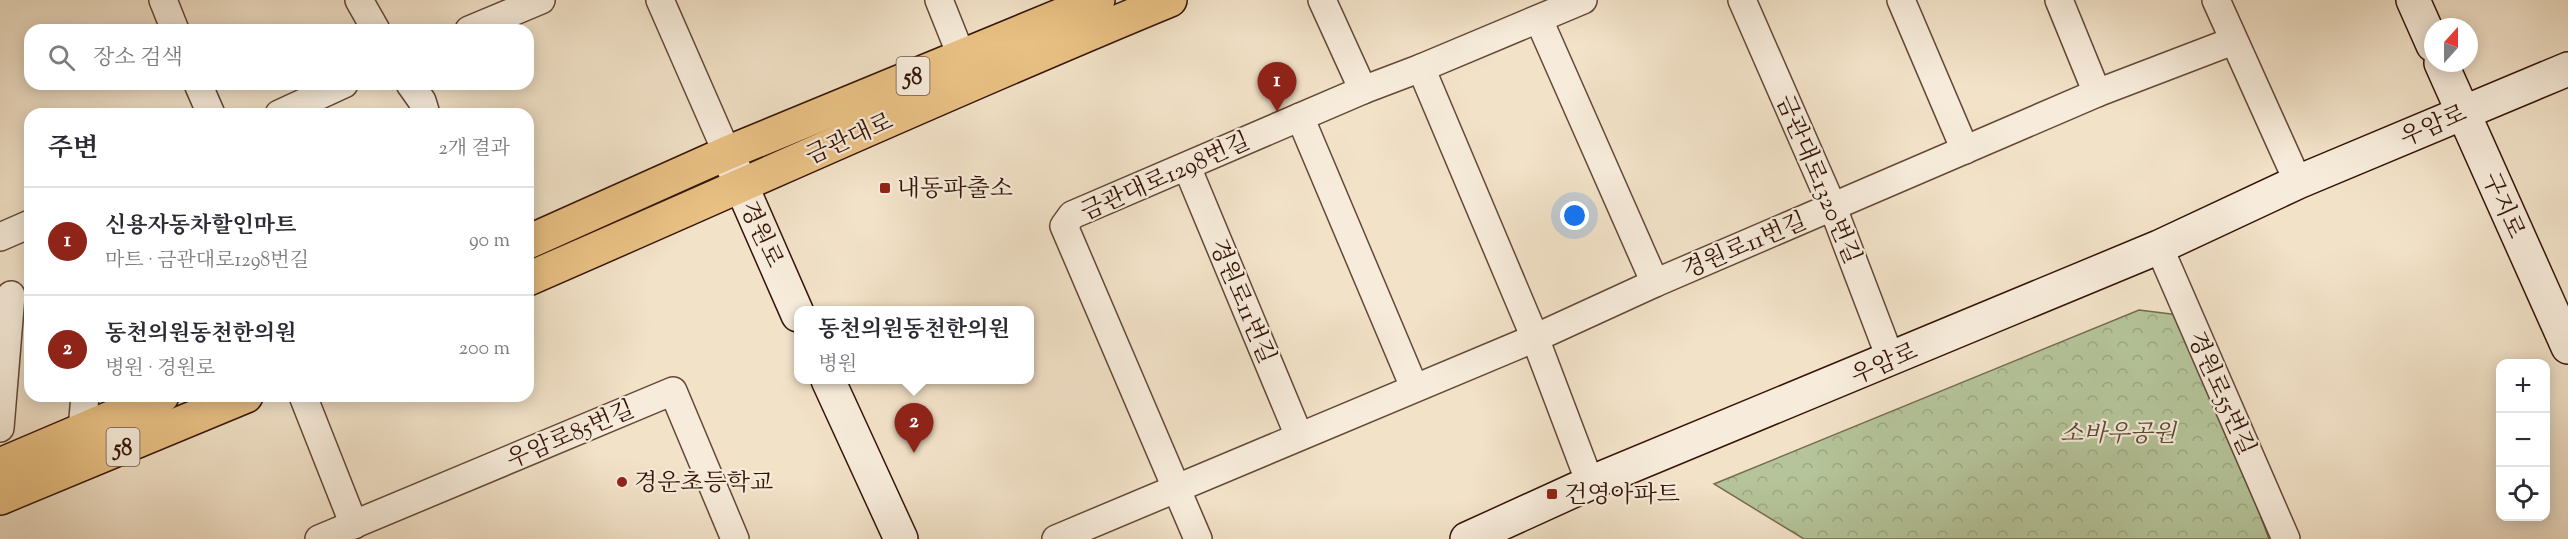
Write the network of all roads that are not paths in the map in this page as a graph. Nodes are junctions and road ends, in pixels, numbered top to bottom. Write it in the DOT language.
graph roads {
  1 [pos="163,0"];
  2 [pos="359,0"];
  3 [pos="541,0"];
  4 [pos="660,0"];
  5 [pos="939,0"];
  6 [pos="1098,0"];
  7 [pos="1170,0"];
  8 [pos="1322,0"];
  9 [pos="1583,0"];
  10 [pos="1742,0"];
  11 [pos="1901,0"];
  12 [pos="2059,0"];
  13 [pos="2216,0"];
  14 [pos="2413,0"];
  15 [pos="1539,20"];
  16 [pos="173,24"];
  17 [pos="373,24"];
  18 [pos="483,24"];
  19 [pos="2424,25"];
  20 [pos="2234,41"];
  21 [pos="961,55"];
  22 [pos="1421,68"];
  23 [pos="2568,69"];
  24 [pos="2445,72"];
  25 [pos="201,90"];
  26 [pos="331,90"];
  27 [pos="414,90"];
  28 [pos="1363,90"];
  29 [pos="2097,93"];
  30 [pos="208,108"];
  31 [pos="292,108"];
  32 [pos="424,108"];
  33 [pos="2463,113"];
  34 [pos="1299,117"];
  35 [pos="1965,150"];
  36 [pos="727,153"];
  37 [pos="1187,167"];
  38 [pos="2298,182"];
  39 [pos="740,188"];
  40 [pos="1833,208"];
  41 [pos="24,227"];
  42 [pos="0,237"];
  43 [pos="534,239"];
  44 [pos="2159,247"];
  45 [pos="534,276"];
  46 [pos="1654,283"];
  47 [pos="14,295"];
  48 [pos="794,306"];
  49 [pos="1535,338"];
  50 [pos="2568,347"];
  51 [pos="1891,360"];
  52 [pos="830,384"];
  53 [pos="1414,387"];
  54 [pos="84,402"];
  55 [pos="147,402"];
  56 [pos="232,402"];
  57 [pos="305,402"];
  58 [pos="0,428"];
  59 [pos="82,429"];
  60 [pos="1299,435"];
  61 [pos="0,465"];
  62 [pos="1590,483"];
  63 [pos="1176,488"];
  64 [pos="0,498"];
  65 [pos="354,525"];
  66 [pos="319,539"];
  67 [pos="735,539"];
  68 [pos="901,539"];
  69 [pos="1056,539"];
  70 [pos="1198,539"];
  71 [pos="1467,539"];
  72 [pos="2286,539"];
  1 -- 16 [label="street"];
  2 -- 17 [label="street"];
  3 -- 18 [label="street"];
  4 -- 36 [label="street"];
  5 -- 21 [label="street"];
  6 -- 21 [label="main road, 금관대로 / 58"];
  7 -- 39 [label="main road, 금관대로"];
  8 -- 28 [label="street"];
  9 -- 15 [label="street, 금관대로1298번길"];
  10 -- 40 [label="street, 금관대로1320번길"];
  11 -- 35 [label="street"];
  12 -- 29 [label="street"];
  13 -- 20 [label="street"];
  14 -- 19 [label="street"];
  15 -- 22 [label="street, 금관대로1298번길"];
  15 -- 46 [label="street, 경원로11번길"];
  20 -- 29 [label="street, 경원로11번길"];
  20 -- 38 [label="street"];
  21 -- 36 [label="main road, 금관대로 / 58"];
  22 -- 28 [label="street, 금관대로1298번길"];
  22 -- 49 [label="street"];
  23 -- 33 [label="street, 우암로"];
  24 -- 33 [label="street, 구지로"];
  25 -- 30 [label="street"];
  26 -- 31 [label="street"];
  27 -- 32 [label="street"];
  28 -- 34 [label="street, 금관대로1298번길"];
  29 -- 35 [label="street, 경원로11번길"];
  33 -- 38 [label="street, 우암로"];
  33 -- 50 [label="street, 구지로"];
  34 -- 37 [label="street, 금관대로1298번길"];
  34 -- 53 [label="street"];
  35 -- 40 [label="street, 경원로11번길"];
  36 -- 39 [label="street, 경원로"];
  36 -- 43 [label="main road, 금관대로 / 58"];
  37 -- 60 [label="street, 경원로11번길"];
  37 -- 63 [label="street, 금관대로1298번길"];
  38 -- 44 [label="street, 우암로"];
  39 -- 45 [label="main road, 금관대로"];
  39 -- 48 [label="street, 경원로"];
  40 -- 46 [label="street, 경원로11번길"];
  40 -- 51 [label="street, 금관대로1320번길"];
  41 -- 42 [label="street"];
  44 -- 51 [label="street, 우암로"];
  44 -- 72 [label="street, 경원로55번길"];
  46 -- 49 [label="street, 경원로11번길"];
  47 -- 58 [label="street"];
  49 -- 53 [label="street, 경원로11번길"];
  49 -- 62 [label="street"];
  51 -- 62 [label="street, 우암로"];
  52 -- 68 [label="street"];
  53 -- 60 [label="street, 경원로11번길"];
  54 -- 59 [label="street"];
  55 -- 59 [label="main road, 58"];
  56 -- 64 [label="main road, 58"];
  57 -- 65 [label="street"];
  59 -- 61 [label="main road, 58"];
  60 -- 63 [label="street, 경원로11번길"];
  62 -- 71 [label="street, 우암로"];
  63 -- 69 [label="street, 경원로11번길"];
  63 -- 70 [label="street, 금관대로1298번길"];
  65 -- 66 [label="street, 우암로85번길"];
  65 -- 67 [label="street, 우암로85번길"];
}
